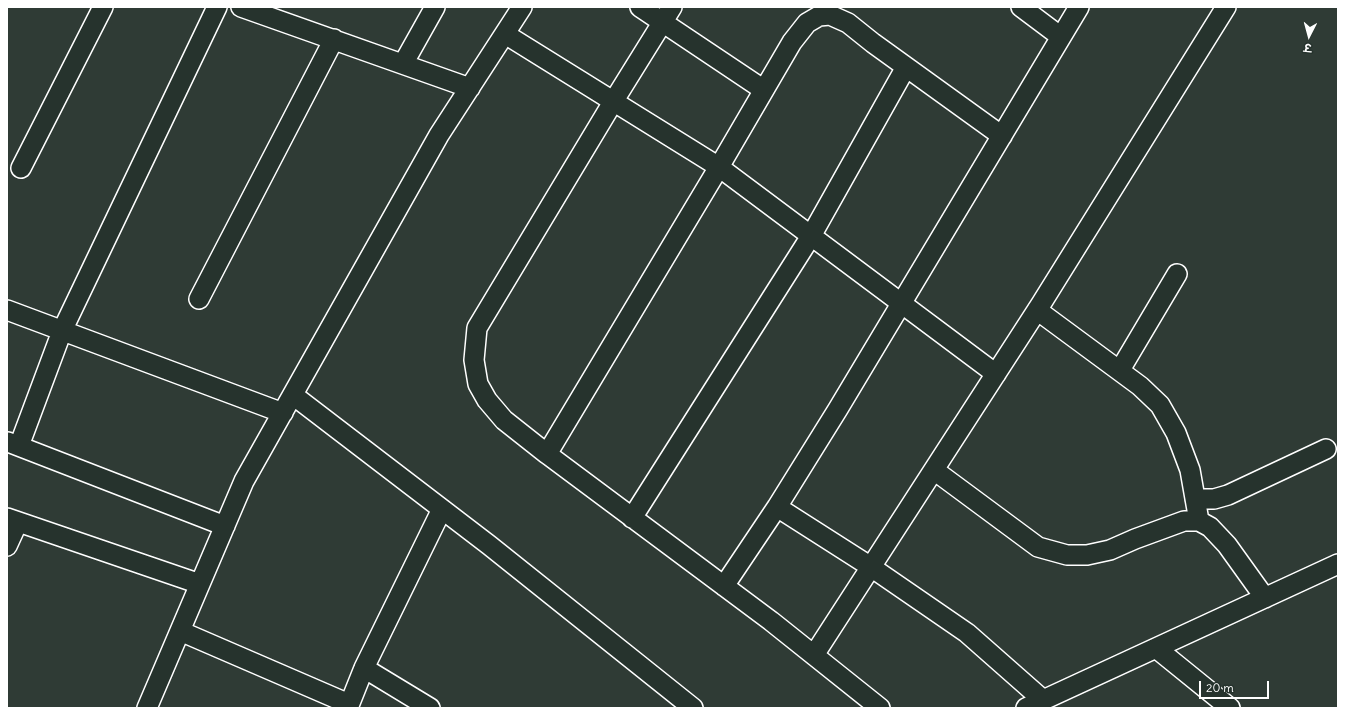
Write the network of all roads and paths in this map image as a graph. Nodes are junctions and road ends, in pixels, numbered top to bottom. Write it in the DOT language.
graph roads {
  1 [pos="103,7"];
  2 [pos="217,7"];
  3 [pos="242,7"];
  4 [pos="435,7"];
  5 [pos="522,7"];
  6 [pos="640,7"];
  7 [pos="1021,7"];
  8 [pos="1079,7"];
  9 [pos="1226,7"];
  10 [pos="667,14"];
  11 [pos="505,34"];
  12 [pos="1061,37"];
  13 [pos="334,39"];
  14 [pos="403,64"];
  15 [pos="906,67"];
  16 [pos="470,88"];
  17 [pos="764,90"];
  18 [pos="613,102"];
  19 [pos="1002,136"];
  20 [pos="719,167"];
  21 [pos="21,168"];
  22 [pos="811,236"];
  23 [pos="1177,274"];
  24 [pos="198,299"];
  25 [pos="901,304"];
  26 [pos="7,310"];
  27 [pos="1037,310"];
  28 [pos="62,331"];
  29 [pos="1120,370"];
  30 [pos="996,374"];
  31 [pos="292,396"];
  32 [pos="283,412"];
  33 [pos="13,444"];
  34 [pos="1326,449"];
  35 [pos="546,454"];
  36 [pos="934,470"];
  37 [pos="1195,499"];
  38 [pos="776,507"];
  39 [pos="442,509"];
  40 [pos="632,518"];
  41 [pos="12,520"];
  42 [pos="1199,521"];
  43 [pos="225,526"];
  44 [pos="7,546"];
  45 [pos="1338,564"];
  46 [pos="871,567"];
  47 [pos="200,584"];
  48 [pos="724,586"];
  49 [pos="1265,598"];
  50 [pos="180,631"];
  51 [pos="1156,648"];
  52 [pos="814,655"];
  53 [pos="364,668"];
  54 [pos="1034,704"];
  55 [pos="348,706"];
  56 [pos="147,708"];
  57 [pos="430,708"];
  58 [pos="693,708"];
  59 [pos="880,708"];
  60 [pos="1230,708"];
  1 -- 21 [label="street"];
  2 -- 28 [label="street"];
  3 -- 13 [label="street"];
  4 -- 14 [label="street"];
  5 -- 11 [label="street"];
  6 -- 10 [label="street"];
  7 -- 12 [label="street"];
  8 -- 12 [label="street"];
  9 -- 27 [label="street"];
  10 -- 17 [label="street"];
  10 -- 18 [label="street"];
  11 -- 16 [label="street"];
  11 -- 18 [label="street"];
  12 -- 19 [label="street"];
  13 -- 14 [label="street"];
  13 -- 24 [label="street"];
  14 -- 16 [label="street"];
  15 -- 17 [label="street"];
  15 -- 19 [label="street"];
  15 -- 22 [label="street"];
  16 -- 31 [label="street"];
  17 -- 20 [label="street"];
  18 -- 20 [label="street"];
  18 -- 35 [label="street"];
  19 -- 25 [label="street"];
  20 -- 22 [label="street"];
  20 -- 35 [label="street"];
  22 -- 25 [label="street"];
  22 -- 40 [label="street"];
  23 -- 29 [label="street"];
  25 -- 30 [label="street"];
  25 -- 38 [label="street"];
  26 -- 28 [label="street"];
  27 -- 29 [label="street"];
  27 -- 30 [label="street"];
  28 -- 32 [label="street"];
  28 -- 33 [label="street"];
  29 -- 37 [label="street"];
  30 -- 36 [label="street"];
  31 -- 32 [label="street"];
  31 -- 39 [label="street"];
  32 -- 43 [label="street"];
  33 -- 43 [label="street"];
  34 -- 37 [label="street"];
  35 -- 40 [label="street"];
  36 -- 42 [label="street"];
  36 -- 46 [label="street"];
  37 -- 42 [label="street"];
  38 -- 46 [label="street"];
  38 -- 48 [label="street"];
  39 -- 53 [label="street"];
  39 -- 58 [label="street"];
  40 -- 48 [label="street"];
  41 -- 44 [label="street"];
  41 -- 47 [label="street"];
  42 -- 49 [label="street"];
  43 -- 47 [label="street"];
  45 -- 49 [label="street"];
  46 -- 52 [label="street"];
  46 -- 54 [label="street"];
  47 -- 50 [label="street"];
  48 -- 52 [label="street"];
  49 -- 51 [label="street"];
  50 -- 55 [label="street"];
  50 -- 56 [label="street"];
  51 -- 54 [label="street"];
  51 -- 60 [label="street"];
  52 -- 59 [label="street"];
  53 -- 55 [label="street"];
  53 -- 57 [label="street"];
}
